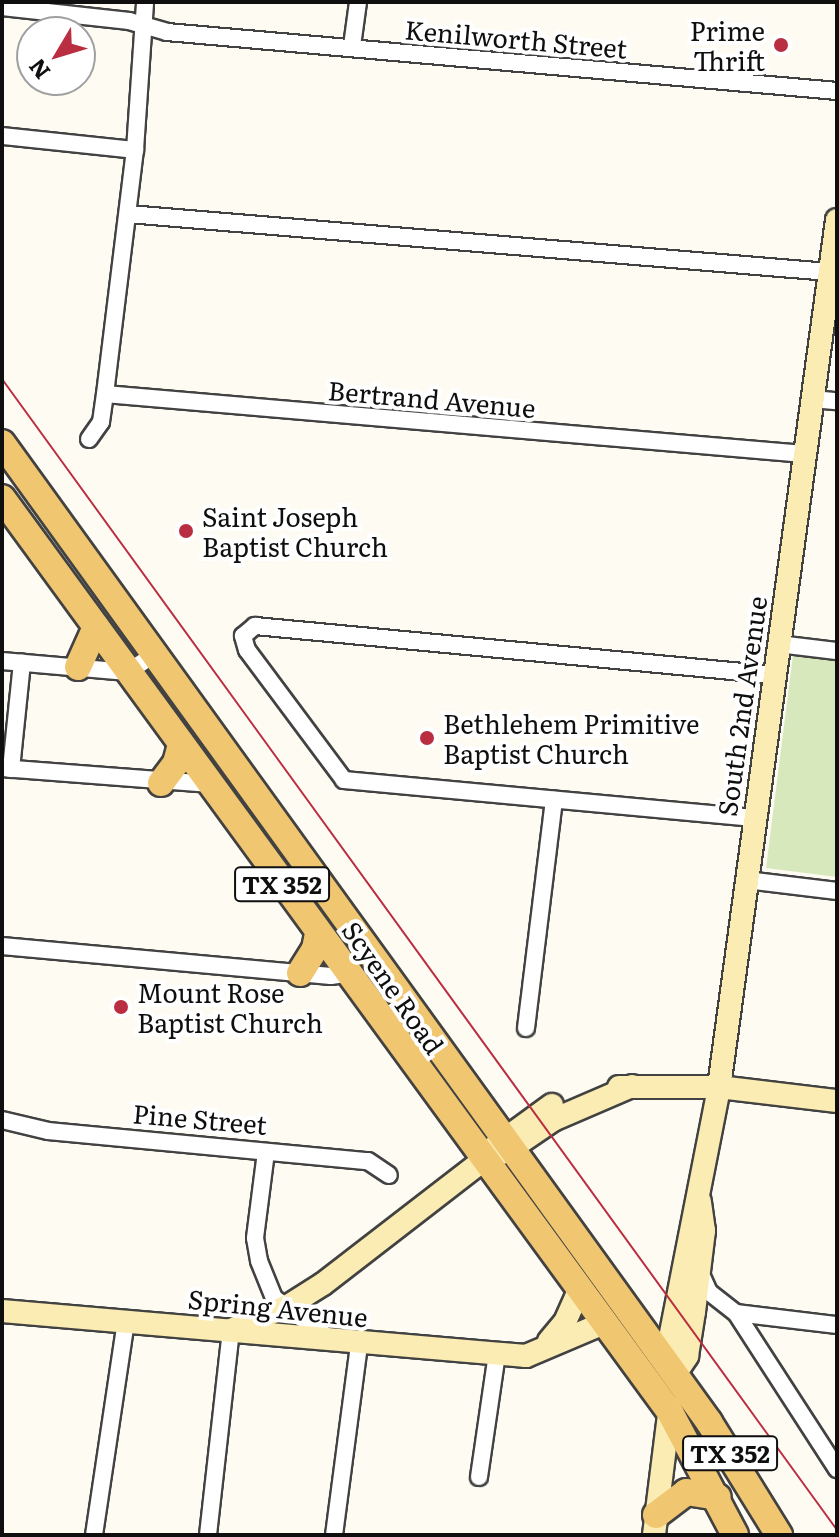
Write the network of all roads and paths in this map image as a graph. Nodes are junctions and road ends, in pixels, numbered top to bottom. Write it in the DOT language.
graph roads {
  1 [pos="145,2"];
  2 [pos="358,2"];
  3 [pos="2,7"];
  4 [pos="141,27"];
  5 [pos="352,46"];
  6 [pos="837,91"];
  7 [pos="2,136"];
  8 [pos="135,150"];
  9 [pos="128,214"];
  10 [pos="837,220"];
  11 [pos="829,272"];
  12 [pos="105,394"];
  13 [pos="812,399"];
  14 [pos="837,401"];
  15 [pos="89,439"];
  16 [pos="4,451"];
  17 [pos="804,454"];
  18 [pos="2,498"];
  19 [pos="96,627"];
  20 [pos="778,644"];
  21 [pos="837,651"];
  22 [pos="155,654"];
  23 [pos="2,661"];
  24 [pos="22,663"];
  25 [pos="78,667"];
  26 [pos="128,672"];
  27 [pos="774,675"];
  28 [pos="181,744"];
  29 [pos="7,769"];
  30 [pos="161,783"];
  31 [pos="209,784"];
  32 [pos="554,800"];
  33 [pos="754,818"];
  34 [pos="746,880"];
  35 [pos="837,891"];
  36 [pos="318,933"];
  37 [pos="2,946"];
  38 [pos="374,959"];
  39 [pos="300,973"];
  40 [pos="349,976"];
  41 [pos="526,1028"];
  42 [pos="719,1087"];
  43 [pos="837,1101"];
  44 [pos="2,1120"];
  45 [pos="505,1144"];
  46 [pos="266,1152"];
  47 [pos="482,1161"];
  48 [pos="389,1175"];
  49 [pos="700,1199"];
  50 [pos="700,1270"];
  51 [pos="579,1291"];
  52 [pos="288,1306"];
  53 [pos="728,1309"];
  54 [pos="2,1311"];
  55 [pos="694,1312"];
  56 [pos="126,1321"];
  57 [pos="604,1323"];
  58 [pos="837,1325"];
  59 [pos="231,1330"];
  60 [pos="335,1343"];
  61 [pos="359,1344"];
  62 [pos="545,1345"];
  63 [pos="497,1354"];
  64 [pos="675,1374"];
  65 [pos="670,1412"];
  66 [pos="837,1469"];
  67 [pos="479,1477"];
  68 [pos="718,1497"];
  69 [pos="655,1525"];
  70 [pos="94,1535"];
  71 [pos="208,1535"];
  72 [pos="334,1535"];
  73 [pos="735,1535"];
  74 [pos="779,1535"];
  1 -- 4 [label="street"];
  2 -- 5 [label="street"];
  3 -- 4 [label="street, Kenilworth Street"];
  4 -- 5 [label="street, Kenilworth Street"];
  4 -- 8 [label="street"];
  5 -- 6 [label="street, Kenilworth Street"];
  7 -- 8 [label="street"];
  8 -- 9 [label="street"];
  9 -- 11 [label="street"];
  9 -- 12 [label="street"];
  10 -- 11 [label="street, South 2nd Avenue"];
  11 -- 13 [label="street, South 2nd Avenue"];
  12 -- 15 [label="street"];
  12 -- 17 [label="street, Bertrand Avenue"];
  13 -- 14 [label="street"];
  13 -- 17 [label="street, South 2nd Avenue"];
  16 -- 22 [label="main road, Scyene Road / TX 352"];
  17 -- 20 [label="street, South 2nd Avenue"];
  18 -- 19 [label="main road, Scyene Road / TX 352"];
  19 -- 25 [label="main road"];
  19 -- 26 [label="main road, Scyene Road / TX 352"];
  20 -- 21 [label="street"];
  20 -- 27 [label="street, South 2nd Avenue"];
  22 -- 26 [label="street"];
  22 -- 38 [label="main road, Scyene Road / TX 352"];
  23 -- 24 [label="street"];
  24 -- 25 [label="street"];
  24 -- 29 [label="street"];
  25 -- 26 [label="street"];
  26 -- 28 [label="main road, Scyene Road / TX 352"];
  27 -- 32 [label="street"];
  27 -- 33 [label="street, South 2nd Avenue"];
  28 -- 30 [label="main road"];
  28 -- 31 [label="main road, Scyene Road / TX 352"];
  29 -- 30 [label="street"];
  30 -- 31 [label="street"];
  31 -- 36 [label="main road, Scyene Road / TX 352"];
  32 -- 33 [label="street"];
  32 -- 41 [label="street"];
  33 -- 34 [label="street, South 2nd Avenue"];
  34 -- 35 [label="street"];
  34 -- 42 [label="street, South 2nd Avenue"];
  36 -- 39 [label="main road"];
  36 -- 40 [label="main road, Scyene Road / TX 352"];
  37 -- 39 [label="street"];
  38 -- 40 [label="street"];
  38 -- 45 [label="main road, Scyene Road / TX 352"];
  39 -- 40 [label="street"];
  40 -- 47 [label="main road, Scyene Road / TX 352"];
  42 -- 43 [label="street"];
  42 -- 45 [label="street"];
  42 -- 49 [label="street, South 2nd Avenue"];
  44 -- 46 [label="street, Pine Street"];
  45 -- 47 [label="street"];
  45 -- 64 [label="main road, Scyene Road / TX 352"];
  46 -- 48 [label="street, Pine Street"];
  46 -- 52 [label="street"];
  47 -- 51 [label="main road, Scyene Road / TX 352"];
  47 -- 52 [label="street"];
  49 -- 50 [label="street, South 2nd Avenue"];
  49 -- 64 [label="street, South 2nd Avenue"];
  50 -- 53 [label="street"];
  50 -- 55 [label="street, South 2nd Avenue"];
  51 -- 57 [label="main road, Scyene Road / TX 352"];
  51 -- 62 [label="street"];
  52 -- 59 [label="street"];
  52 -- 60 [label="street"];
  53 -- 55 [label="street"];
  53 -- 58 [label="street"];
  53 -- 66 [label="street"];
  54 -- 56 [label="street, Spring Avenue"];
  55 -- 64 [label="street, South 2nd Avenue"];
  56 -- 59 [label="street, Spring Avenue"];
  56 -- 70 [label="street"];
  57 -- 62 [label="street, Spring Avenue"];
  57 -- 65 [label="main road, Scyene Road / TX 352"];
  59 -- 60 [label="street, Spring Avenue"];
  59 -- 71 [label="street"];
  60 -- 61 [label="street, Spring Avenue"];
  61 -- 63 [label="street, Spring Avenue"];
  61 -- 72 [label="street"];
  62 -- 63 [label="street, Spring Avenue"];
  63 -- 67 [label="street"];
  64 -- 65 [label="street, South 2nd Avenue"];
  64 -- 74 [label="main road, TX 352"];
  65 -- 68 [label="main road, TX 352"];
  65 -- 69 [label="street, South 2nd Avenue"];
  68 -- 69 [label="main road"];
  68 -- 73 [label="main road, TX 352"];
}
